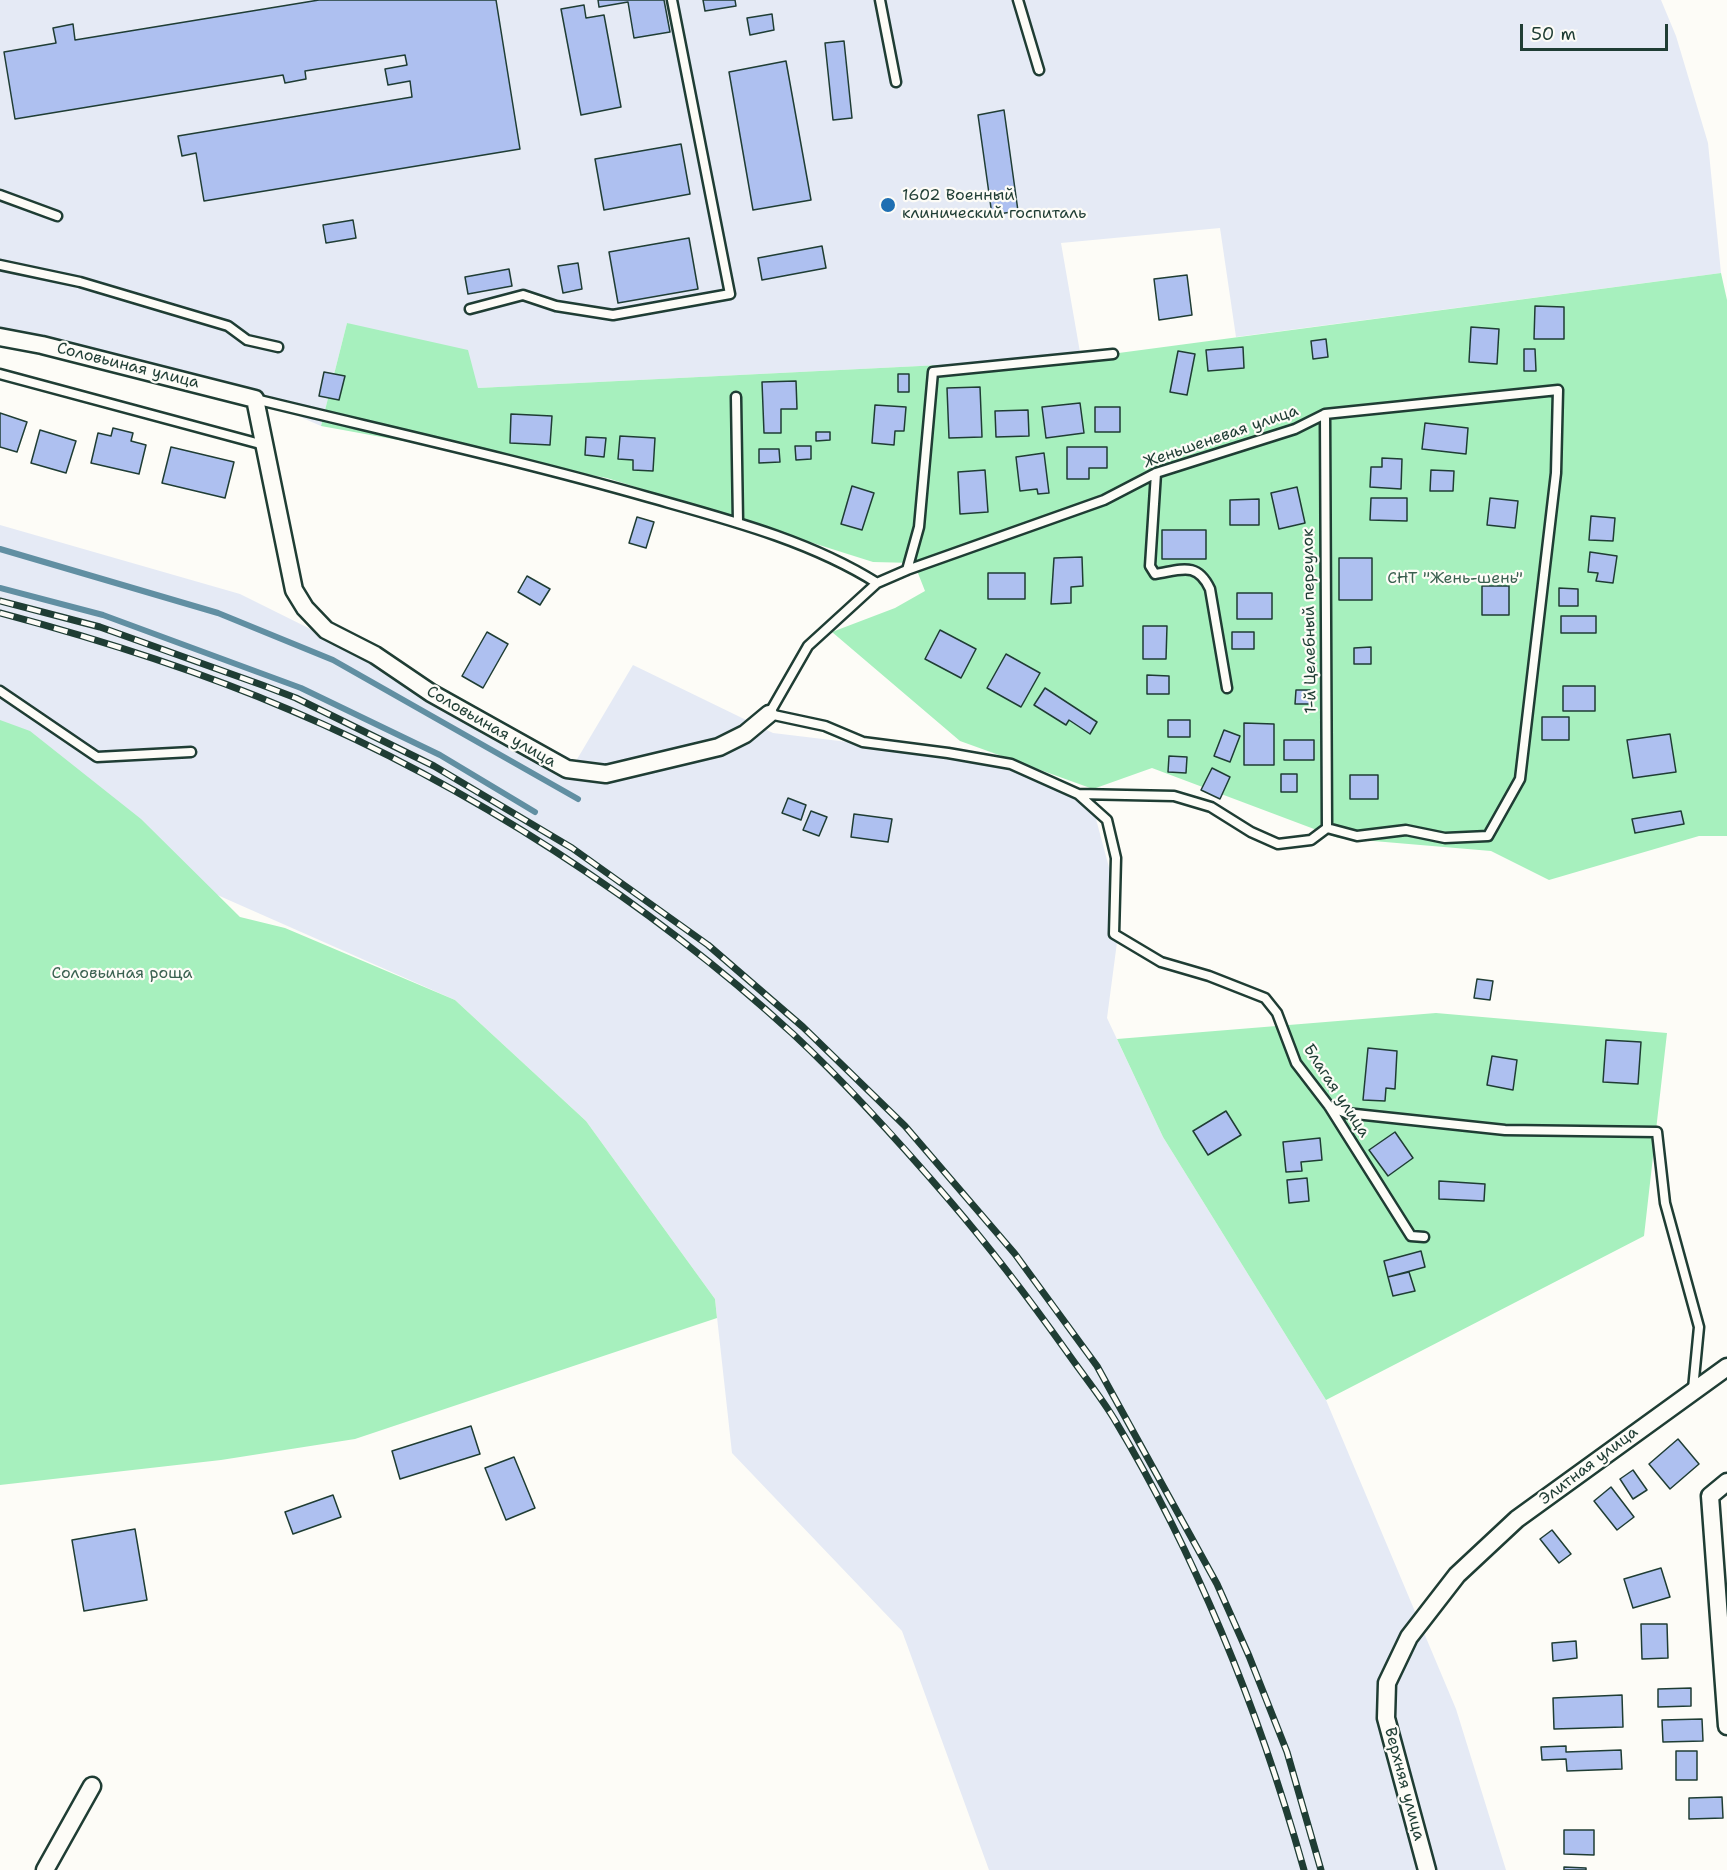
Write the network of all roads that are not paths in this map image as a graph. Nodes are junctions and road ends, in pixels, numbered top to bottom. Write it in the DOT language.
graph roads {
  1 [pos="672,0"];
  2 [pos="880,0"];
  3 [pos="1018,0"];
  4 [pos="1039,70"];
  5 [pos="896,82"];
  6 [pos="0,195"];
  7 [pos="57,216"];
  8 [pos="0,265"];
  9 [pos="470,309"];
  10 [pos="0,338"];
  11 [pos="278,347"];
  12 [pos="1113,354"];
  13 [pos="0,375"];
  14 [pos="736,397"];
  15 [pos="255,399"];
  16 [pos="1325,414"];
  17 [pos="264,445"];
  18 [pos="1156,473"];
  19 [pos="738,522"];
  20 [pos="907,570"];
  21 [pos="877,583"];
  22 [pos="1227,688"];
  23 [pos="0,691"];
  24 [pos="769,714"];
  25 [pos="191,752"];
  26 [pos="1078,794"];
  27 [pos="1327,828"];
  28 [pos="1329,1106"];
  29 [pos="1424,1237"];
  30 [pos="1727,1367"];
  31 [pos="1693,1389"];
  32 [pos="1727,1482"];
  33 [pos="1457,1575"];
  34 [pos="1727,1726"];
  35 [pos="93,1786"];
  36 [pos="45,1870"];
  37 [pos="1427,1870"];
  1 -- 9 [label="lane"];
  2 -- 5 [label="lane"];
  3 -- 4 [label="lane"];
  6 -- 7 [label="lane"];
  8 -- 11 [label="lane"];
  10 -- 15 [label="street, Соловьиная улица"];
  12 -- 20 [label="lane"];
  13 -- 17 [label="lane"];
  14 -- 19 [label="lane"];
  15 -- 17 [label="street, Соловьиная улица"];
  15 -- 19 [label="lane, Соловьиная улица"];
  16 -- 18 [label="lane, Женьшеневая улица"];
  16 -- 27 [label="lane, 1-й Целебный переулок"];
  16 -- 27 [label="lane, Женьшеневая улица"];
  17 -- 24 [label="street, Соловьиная улица"];
  18 -- 20 [label="lane, Женьшеневая улица"];
  18 -- 22 [label="lane"];
  19 -- 21 [label="lane, Соловьиная улица"];
  20 -- 21 [label="lane, Соловьиная улица"];
  21 -- 24 [label="lane, Соловьиная улица"];
  23 -- 25 [label="lane"];
  24 -- 26 [label="lane"];
  26 -- 27 [label="lane"];
  26 -- 28 [label="lane, Благая улица"];
  28 -- 29 [label="lane, Благая улица"];
  28 -- 31 [label="lane"];
  30 -- 31 [label="street, Элитная улица"];
  31 -- 33 [label="street, Элитная улица"];
  32 -- 34 [label="street"];
  33 -- 37 [label="street, Верхняя улица"];
  35 -- 36 [label="street"];
}
